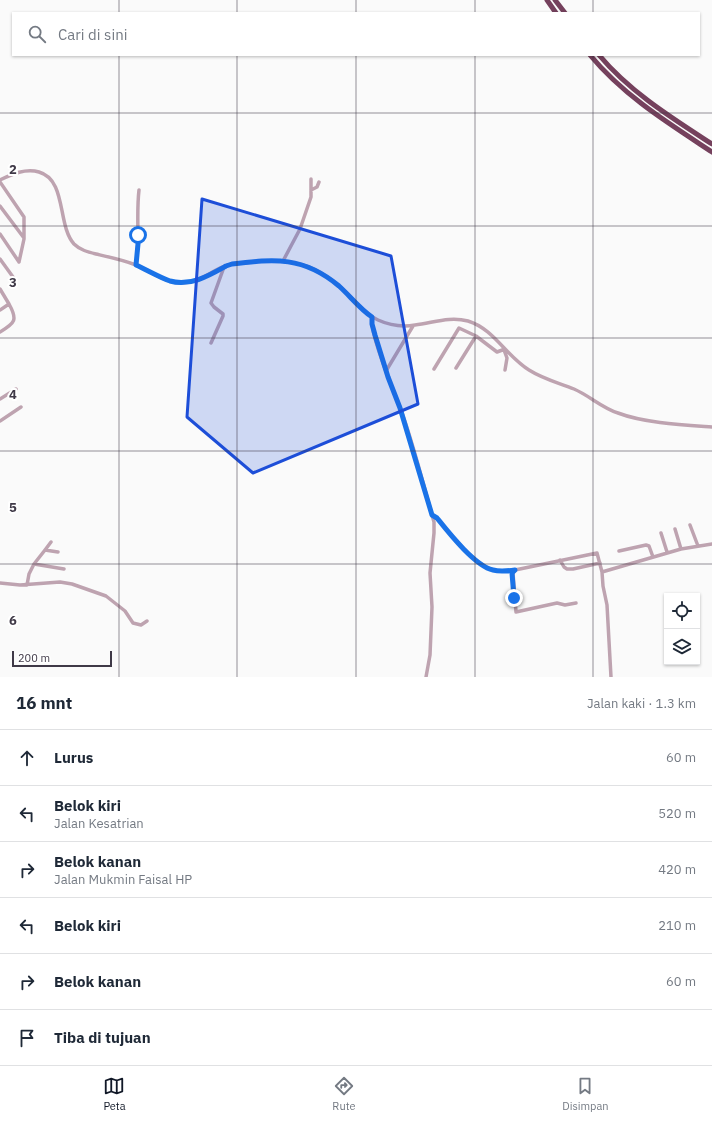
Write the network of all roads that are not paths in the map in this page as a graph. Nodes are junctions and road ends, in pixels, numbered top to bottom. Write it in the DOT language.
graph roads {
  1 [pos="547,0"];
  2 [pos="555,0"];
  3 [pos="555,12"];
  4 [pos="564,12"];
  5 [pos="591,56"];
  6 [pos="600,56"];
  7 [pos="712,144"];
  8 [pos="712,152"];
  9 [pos="311,179"];
  10 [pos="0,181"];
  11 [pos="319,182"];
  12 [pos="138,190"];
  13 [pos="311,190"];
  14 [pos="0,206"];
  15 [pos="0,234"];
  16 [pos="24,239"];
  17 [pos="0,259"];
  18 [pos="283,261"];
  19 [pos="136,265"];
  20 [pos="224,267"];
  21 [pos="13,277"];
  22 [pos="0,289"];
  23 [pos="9,304"];
  24 [pos="0,310"];
  25 [pos="372,317"];
  26 [pos="413,326"];
  27 [pos="0,332"];
  28 [pos="476,336"];
  29 [pos="211,343"];
  30 [pos="504,349"];
  31 [pos="456,368"];
  32 [pos="434,369"];
  33 [pos="505,370"];
  34 [pos="386,371"];
  35 [pos="16,389"];
  36 [pos="0,399"];
  37 [pos="21,407"];
  38 [pos="0,420"];
  39 [pos="712,427"];
  40 [pos="432,515"];
  41 [pos="690,525"];
  42 [pos="675,529"];
  43 [pos="661,533"];
  44 [pos="51,542"];
  45 [pos="712,544"];
  46 [pos="698,546"];
  47 [pos="681,548"];
  48 [pos="45,550"];
  49 [pos="619,551"];
  50 [pos="58,552"];
  51 [pos="667,552"];
  52 [pos="653,557"];
  53 [pos="560,560"];
  54 [pos="600,563"];
  55 [pos="34,564"];
  56 [pos="64,569"];
  57 [pos="515,570"];
  58 [pos="602,572"];
  59 [pos="0,583"];
  60 [pos="27,585"];
  61 [pos="576,603"];
  62 [pos="147,621"];
  63 [pos="426,677"];
  64 [pos="611,677"];
  1 -- 3 [label="highway"];
  2 -- 4 [label="highway"];
  5 -- 8 [label="highway"];
  6 -- 7 [label="highway"];
  9 -- 13 [label="street"];
  10 -- 16 [label="street"];
  10 -- 19 [label="street"];
  11 -- 13 [label="street"];
  12 -- 19 [label="street"];
  13 -- 18 [label="street"];
  14 -- 16 [label="street"];
  15 -- 16 [label="street"];
  17 -- 21 [label="street"];
  18 -- 20 [label="street"];
  18 -- 25 [label="street"];
  19 -- 20 [label="street"];
  20 -- 29 [label="street"];
  22 -- 23 [label="street"];
  23 -- 24 [label="street"];
  23 -- 27 [label="street"];
  25 -- 26 [label="street"];
  25 -- 34 [label="street"];
  26 -- 30 [label="street"];
  26 -- 34 [label="street"];
  28 -- 30 [label="street"];
  28 -- 31 [label="street"];
  28 -- 32 [label="street"];
  30 -- 33 [label="street"];
  30 -- 39 [label="street"];
  34 -- 40 [label="street"];
  35 -- 36 [label="street"];
  37 -- 38 [label="street"];
  40 -- 57 [label="street"];
  40 -- 63 [label="street"];
  41 -- 46 [label="street"];
  42 -- 47 [label="street"];
  43 -- 51 [label="street"];
  44 -- 48 [label="street"];
  45 -- 46 [label="street"];
  46 -- 47 [label="street"];
  47 -- 51 [label="street"];
  48 -- 50 [label="street"];
  48 -- 55 [label="street"];
  49 -- 52 [label="street"];
  51 -- 52 [label="street"];
  52 -- 58 [label="street"];
  53 -- 54 [label="street"];
  53 -- 54 [label="street"];
  53 -- 57 [label="street"];
  54 -- 58 [label="street"];
  55 -- 56 [label="street"];
  55 -- 60 [label="street"];
  57 -- 61 [label="street"];
  58 -- 64 [label="street"];
  59 -- 60 [label="street"];
  60 -- 62 [label="street"];
}
